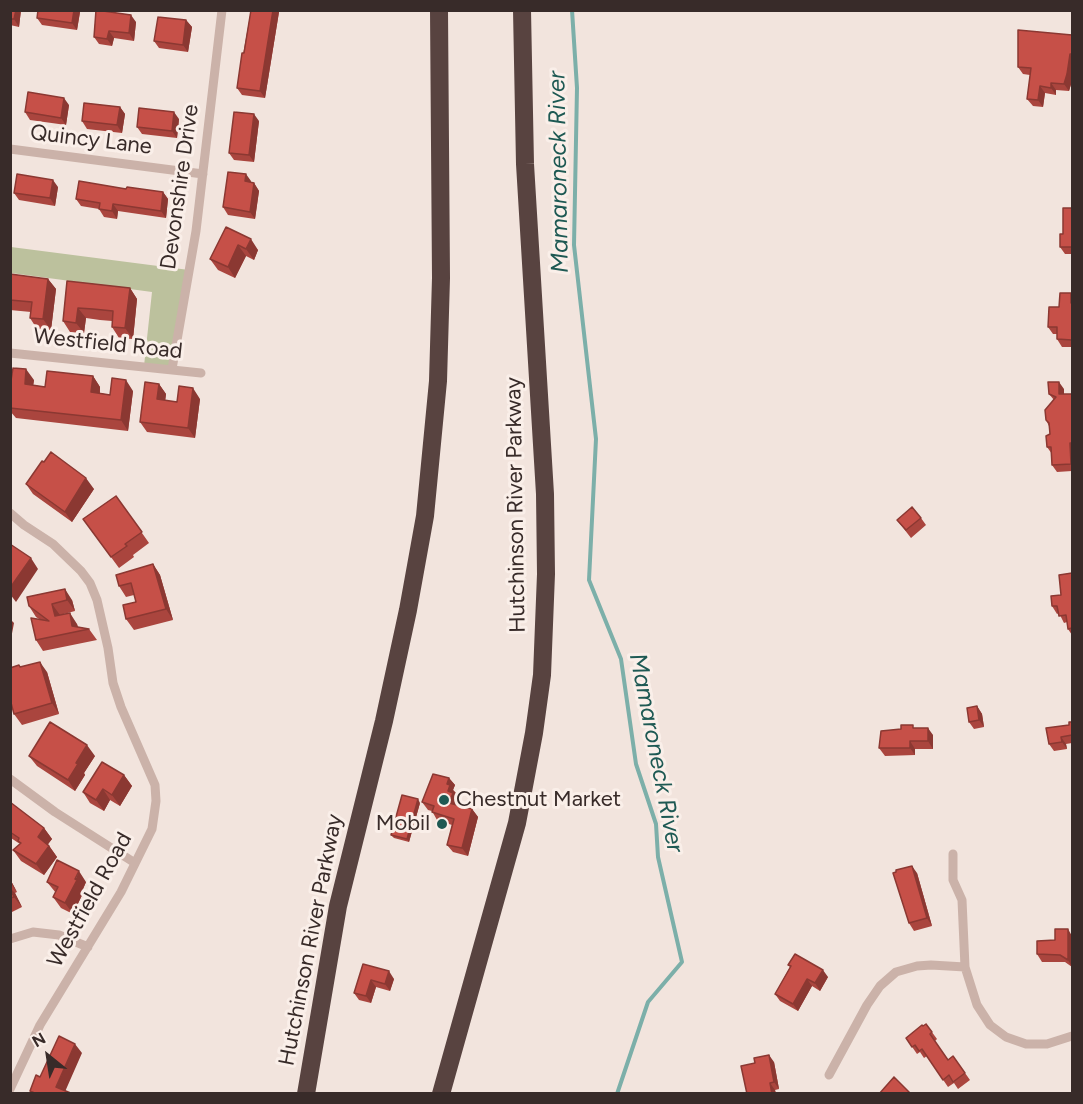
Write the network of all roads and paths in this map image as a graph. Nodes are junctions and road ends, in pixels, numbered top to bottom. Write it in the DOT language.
graph roads {
  1 [pos="222,10"];
  2 [pos="439,10"];
  3 [pos="522,10"];
  4 [pos="10,149"];
  5 [pos="203,174"];
  6 [pos="10,353"];
  7 [pos="172,369"];
  8 [pos="201,373"];
  9 [pos="10,513"];
  10 [pos="10,779"];
  11 [pos="953,854"];
  12 [pos="135,863"];
  13 [pos="10,939"];
  14 [pos="88,947"];
  15 [pos="965,967"];
  16 [pos="1072,1036"];
  17 [pos="829,1075"];
  18 [pos="10,1089"];
  19 [pos="306,1094"];
  20 [pos="441,1094"];
  1 -- 5 [label="street, Devonshire Drive"];
  2 -- 19 [label="highway, Hutchinson River Parkway"];
  3 -- 20 [label="highway, Hutchinson River Parkway"];
  4 -- 5 [label="street, Quincy Lane"];
  5 -- 7 [label="street, Devonshire Drive"];
  6 -- 7 [label="street, Westfield Road"];
  7 -- 8 [label="street, Westfield Road"];
  9 -- 12 [label="street, Westfield Road"];
  10 -- 12 [label="street"];
  11 -- 15 [label="street"];
  12 -- 14 [label="street, Westfield Road"];
  13 -- 14 [label="street"];
  14 -- 18 [label="street, Westfield Road"];
  15 -- 16 [label="street"];
  15 -- 17 [label="street"];
}
